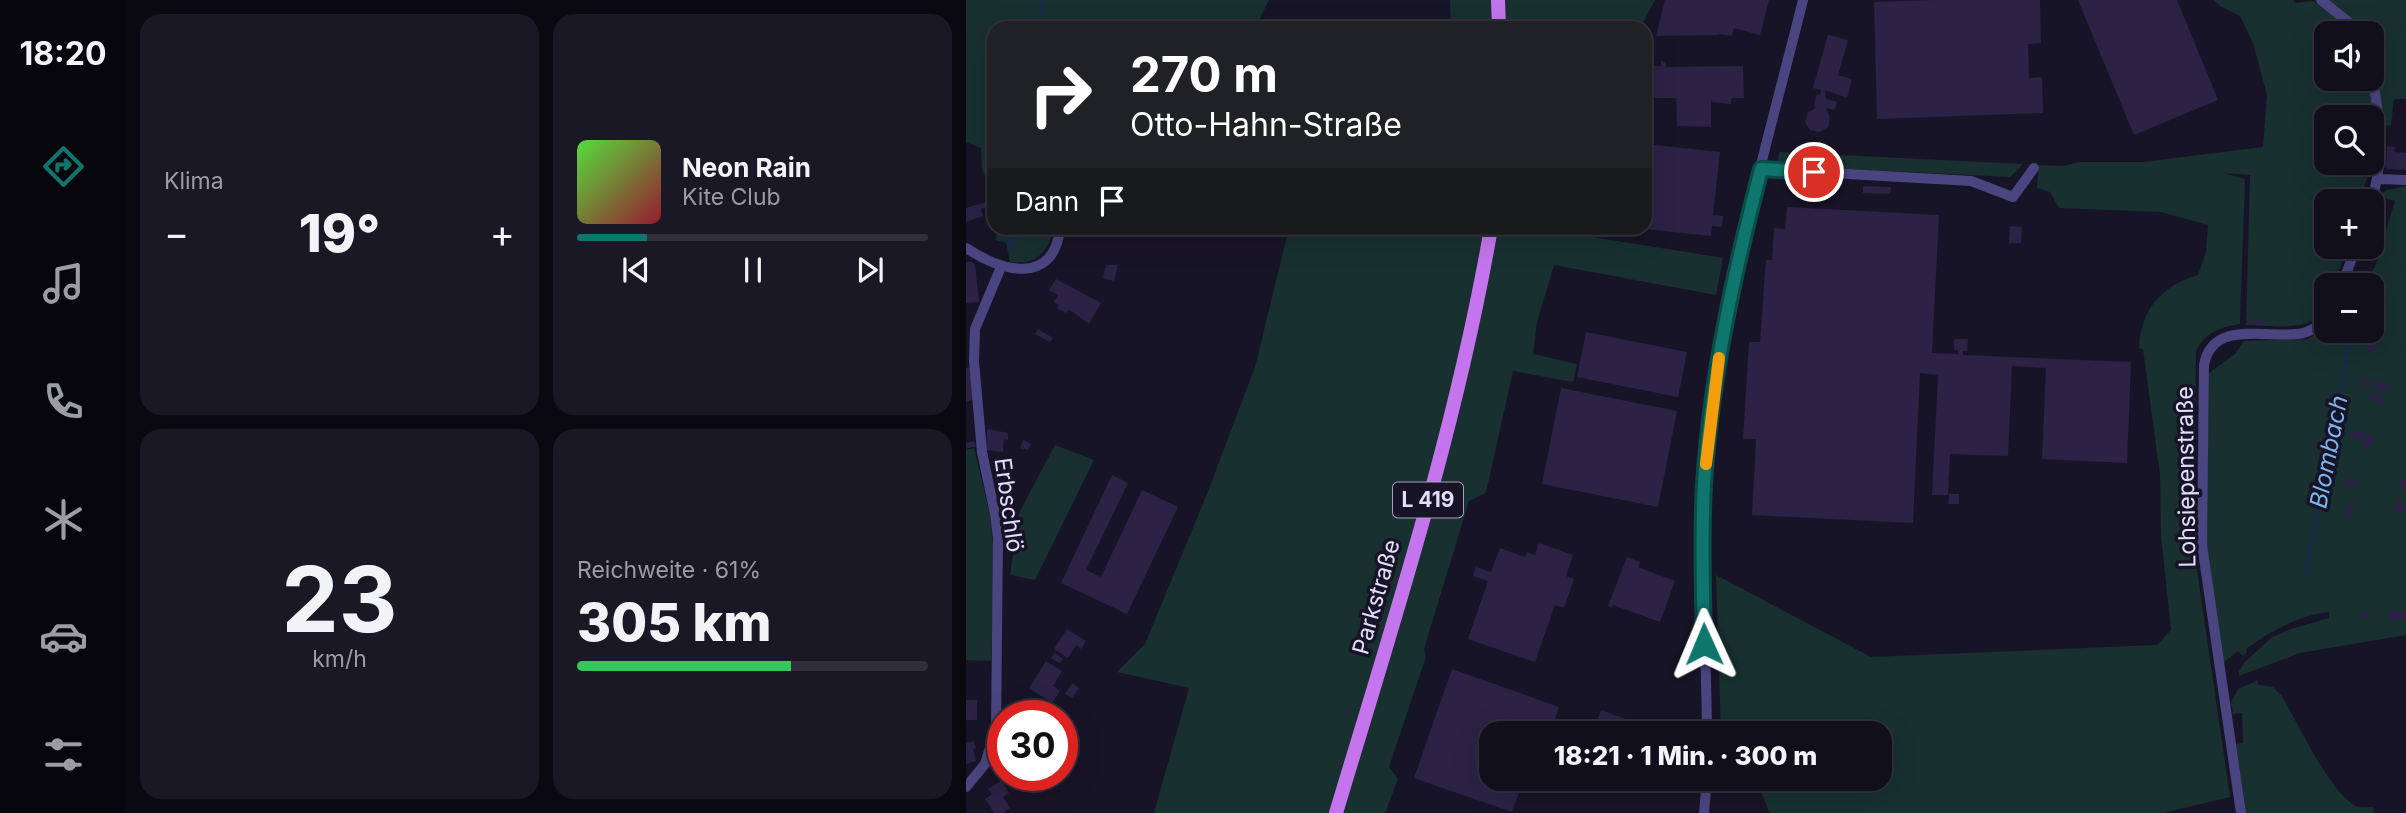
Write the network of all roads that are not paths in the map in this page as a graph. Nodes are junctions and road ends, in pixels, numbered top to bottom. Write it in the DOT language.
graph roads {
  1 [pos="1498,0"];
  2 [pos="1803,0"];
  3 [pos="2321,0"];
  4 [pos="1499,21"];
  5 [pos="2347,21"];
  6 [pos="2374,91"];
  7 [pos="2034,168"];
  8 [pos="1761,169"];
  9 [pos="2379,179"];
  10 [pos="2406,180"];
  11 [pos="2376,189"];
  12 [pos="1059,235"];
  13 [pos="1490,235"];
  14 [pos="966,248"];
  15 [pos="1001,267"];
  16 [pos="2314,329"];
  17 [pos="1707,721"];
  18 [pos="966,787"];
  19 [pos="1706,791"];
  20 [pos="1336,813"];
  21 [pos="1704,813"];
  22 [pos="2241,813"];
  1 -- 4 [label="main road"];
  2 -- 8 [label="street"];
  3 -- 5 [label="street"];
  6 -- 9 [label="street"];
  7 -- 8 [label="street"];
  8 -- 17 [label="street"];
  9 -- 10 [label="street"];
  9 -- 11 [label="street"];
  12 -- 15 [label="street"];
  13 -- 20 [label="main road, Parkstraße / L 419"];
  14 -- 15 [label="street"];
  15 -- 18 [label="street, Erbschlö"];
  16 -- 22 [label="street, Lohsiepenstraße"];
  19 -- 21 [label="street"];
}
